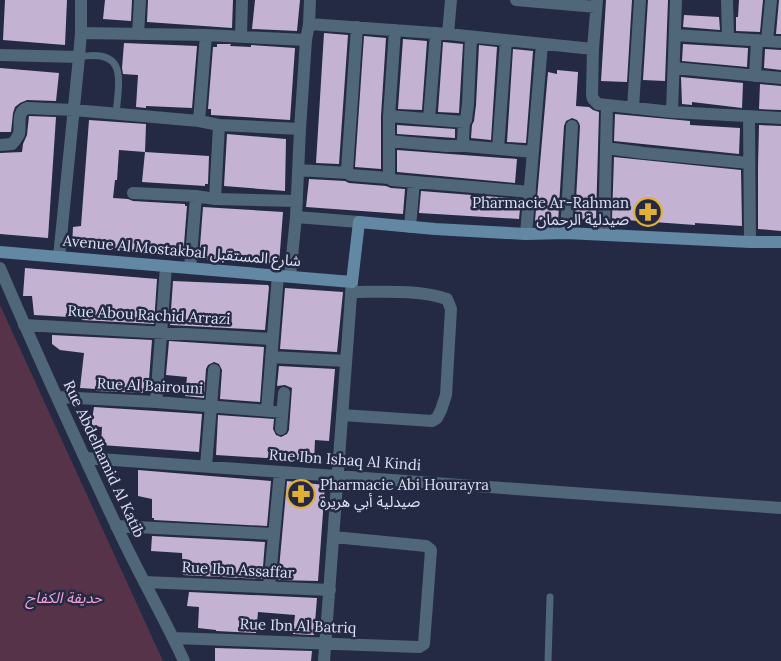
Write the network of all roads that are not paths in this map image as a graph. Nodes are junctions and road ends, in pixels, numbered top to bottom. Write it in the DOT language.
graph roads {
  1 [pos="81,0"];
  2 [pos="140,0"];
  3 [pos="242,0"];
  4 [pos="310,0"];
  5 [pos="451,0"];
  6 [pos="523,0"];
  7 [pos="640,0"];
  8 [pos="676,0"];
  9 [pos="728,0"];
  10 [pos="772,0"];
  11 [pos="556,2"];
  12 [pos="597,3"];
  13 [pos="309,24"];
  14 [pos="357,27"];
  15 [pos="395,30"];
  16 [pos="82,33"];
  17 [pos="138,34"];
  18 [pos="442,34"];
  19 [pos="675,34"];
  20 [pos="206,35"];
  21 [pos="241,37"];
  22 [pos="471,37"];
  23 [pos="728,37"];
  24 [pos="306,40"];
  25 [pos="506,40"];
  26 [pos="762,40"];
  27 [pos="781,42"];
  28 [pos="542,44"];
  29 [pos="593,50"];
  30 [pos="0,55"];
  31 [pos="79,57"];
  32 [pos="674,68"];
  33 [pos="755,76"];
  34 [pos="781,78"];
  35 [pos="607,106"];
  36 [pos="633,108"];
  37 [pos="74,110"];
  38 [pos="672,112"];
  39 [pos="116,114"];
  40 [pos="389,116"];
  41 [pos="749,116"];
  42 [pos="781,118"];
  43 [pos="429,119"];
  44 [pos="199,121"];
  45 [pos="464,122"];
  46 [pos="220,125"];
  47 [pos="572,126"];
  48 [pos="300,129"];
  49 [pos="389,141"];
  50 [pos="0,145"];
  51 [pos="465,146"];
  52 [pos="606,148"];
  53 [pos="498,149"];
  54 [pos="533,152"];
  55 [pos="749,163"];
  56 [pos="298,170"];
  57 [pos="348,173"];
  58 [pos="389,178"];
  59 [pos="414,182"];
  60 [pos="530,192"];
  61 [pos="132,193"];
  62 [pos="196,196"];
  63 [pos="215,199"];
  64 [pos="297,202"];
  65 [pos="296,217"];
  66 [pos="360,222"];
  67 [pos="410,226"];
  68 [pos="566,233"];
  69 [pos="526,234"];
  70 [pos="604,234"];
  71 [pos="750,242"];
  72 [pos="781,242"];
  73 [pos="0,252"];
  74 [pos="58,257"];
  75 [pos="166,266"];
  76 [pos="0,268"];
  77 [pos="190,268"];
  78 [pos="284,276"];
  79 [pos="351,287"];
  80 [pos="24,324"];
  81 [pos="161,332"];
  82 [pos="272,339"];
  83 [pos="271,357"];
  84 [pos="346,361"];
  85 [pos="214,370"];
  86 [pos="284,393"];
  87 [pos="57,397"];
  88 [pos="156,402"];
  89 [pos="211,406"];
  90 [pos="267,410"];
  91 [pos="282,412"];
  92 [pos="342,415"];
  93 [pos="281,429"];
  94 [pos="86,458"];
  95 [pos="206,466"];
  96 [pos="280,472"];
  97 [pos="338,476"];
  98 [pos="781,508"];
  99 [pos="116,526"];
  100 [pos="274,534"];
  101 [pos="334,537"];
  102 [pos="144,582"];
  103 [pos="269,587"];
  104 [pos="330,590"];
  105 [pos="550,597"];
  106 [pos="173,638"];
  107 [pos="324,644"];
  108 [pos="184,661"];
  109 [pos="324,661"];
  110 [pos="548,661"];
  1 -- 16 [label="street"];
  2 -- 17 [label="street"];
  3 -- 21 [label="street"];
  4 -- 13 [label="street"];
  5 -- 18 [label="street"];
  6 -- 11 [label="street"];
  7 -- 36 [label="street"];
  8 -- 19 [label="street"];
  9 -- 23 [label="street"];
  10 -- 26 [label="street"];
  11 -- 12 [label="street"];
  12 -- 29 [label="street"];
  13 -- 14 [label="street"];
  13 -- 24 [label="street"];
  14 -- 15 [label="street"];
  14 -- 57 [label="street"];
  15 -- 18 [label="street"];
  15 -- 40 [label="street"];
  16 -- 17 [label="street"];
  16 -- 31 [label="street"];
  17 -- 20 [label="street"];
  18 -- 22 [label="street"];
  18 -- 43 [label="street"];
  19 -- 23 [label="street"];
  19 -- 32 [label="street"];
  20 -- 21 [label="street"];
  20 -- 44 [label="street"];
  21 -- 24 [label="street"];
  22 -- 25 [label="street"];
  22 -- 45 [label="street"];
  23 -- 26 [label="street"];
  24 -- 48 [label="street"];
  25 -- 28 [label="street"];
  25 -- 53 [label="street"];
  26 -- 27 [label="street"];
  26 -- 33 [label="street"];
  28 -- 29 [label="street"];
  28 -- 54 [label="street"];
  29 -- 35 [label="street"];
  30 -- 31 [label="street"];
  31 -- 37 [label="street"];
  31 -- 39 [label="lane"];
  32 -- 33 [label="street"];
  32 -- 38 [label="street"];
  33 -- 34 [label="street"];
  35 -- 36 [label="street"];
  35 -- 52 [label="street"];
  36 -- 38 [label="street"];
  37 -- 39 [label="street"];
  37 -- 50 [label="street"];
  37 -- 74 [label="street"];
  38 -- 41 [label="street"];
  39 -- 44 [label="street"];
  40 -- 43 [label="street"];
  40 -- 49 [label="street"];
  41 -- 42 [label="street"];
  41 -- 55 [label="street"];
  43 -- 45 [label="street"];
  44 -- 46 [label="street"];
  45 -- 51 [label="street"];
  46 -- 48 [label="street"];
  46 -- 63 [label="street"];
  47 -- 68 [label="street"];
  48 -- 56 [label="street"];
  49 -- 51 [label="street"];
  49 -- 58 [label="street"];
  51 -- 53 [label="street"];
  52 -- 55 [label="street"];
  52 -- 70 [label="street"];
  53 -- 54 [label="street"];
  54 -- 60 [label="street"];
  55 -- 71 [label="street"];
  56 -- 57 [label="street"];
  56 -- 64 [label="street"];
  57 -- 58 [label="street"];
  58 -- 59 [label="street"];
  59 -- 60 [label="street"];
  59 -- 67 [label="street"];
  60 -- 69 [label="street"];
  61 -- 62 [label="street"];
  62 -- 63 [label="street"];
  62 -- 77 [label="street"];
  63 -- 64 [label="street"];
  64 -- 65 [label="street"];
  65 -- 66 [label="street"];
  65 -- 78 [label="street"];
  66 -- 67 [label="street"];
  66 -- 79 [label="street"];
  67 -- 69 [label="street"];
  68 -- 69 [label="street"];
  68 -- 70 [label="street"];
  70 -- 71 [label="street"];
  71 -- 72 [label="street"];
  73 -- 74 [label="street, Avenue Al Mostakbal شارع المستقبل"];
  74 -- 75 [label="street, Avenue Al Mostakbal شارع المستقبل"];
  75 -- 77 [label="street, Avenue Al Mostakbal شارع المستقبل"];
  75 -- 81 [label="street"];
  76 -- 80 [label="street, Rue Abdelhamid Al Katib"];
  77 -- 78 [label="street, Avenue Al Mostakbal شارع المستقبل"];
  78 -- 79 [label="street, Avenue Al Mostakbal شارع المستقبل"];
  78 -- 82 [label="street"];
  79 -- 84 [label="street"];
  79 -- 92 [label="street"];
  80 -- 81 [label="street, Rue Abou Rachid Arrazi"];
  80 -- 87 [label="street, Rue Abdelhamid Al Katib"];
  81 -- 82 [label="street, Rue Abou Rachid Arrazi"];
  81 -- 88 [label="street"];
  82 -- 83 [label="street"];
  83 -- 84 [label="street"];
  83 -- 90 [label="street"];
  84 -- 92 [label="street"];
  85 -- 89 [label="street, Rue Al Bairouni"];
  86 -- 91 [label="street"];
  87 -- 88 [label="street, Rue Al Bairouni"];
  87 -- 94 [label="street, Rue Abdelhamid Al Katib"];
  88 -- 89 [label="street, Rue Al Bairouni"];
  89 -- 90 [label="street, Rue Al Bairouni"];
  89 -- 95 [label="street, Rue Al Bairouni"];
  90 -- 91 [label="street, Rue Al Bairouni"];
  91 -- 93 [label="street"];
  92 -- 97 [label="street"];
  94 -- 95 [label="street, Rue Ibn Ishaq Al Kindi"];
  94 -- 99 [label="street, Rue Abdelhamid Al Katib"];
  95 -- 96 [label="street, Rue Ibn Ishaq Al Kindi"];
  96 -- 97 [label="street, Rue Ibn Ishaq Al Kindi"];
  96 -- 100 [label="street"];
  97 -- 98 [label="street, Rue Ibn Ishaq Al Kindi"];
  97 -- 101 [label="street"];
  99 -- 100 [label="street"];
  99 -- 102 [label="street, Rue Abdelhamid Al Katib"];
  100 -- 103 [label="street"];
  101 -- 104 [label="street"];
  101 -- 107 [label="street, Rue Ibn Al Batriq"];
  102 -- 103 [label="street, Rue Ibn Assaffar"];
  102 -- 106 [label="street, Rue Abdelhamid Al Katib"];
  103 -- 104 [label="street, Rue Ibn Assaffar"];
  104 -- 107 [label="street"];
  105 -- 110 [label="lane"];
  106 -- 107 [label="street, Rue Ibn Al Batriq"];
  106 -- 108 [label="street, Rue Abdelhamid Al Katib"];
  107 -- 109 [label="street"];
}
